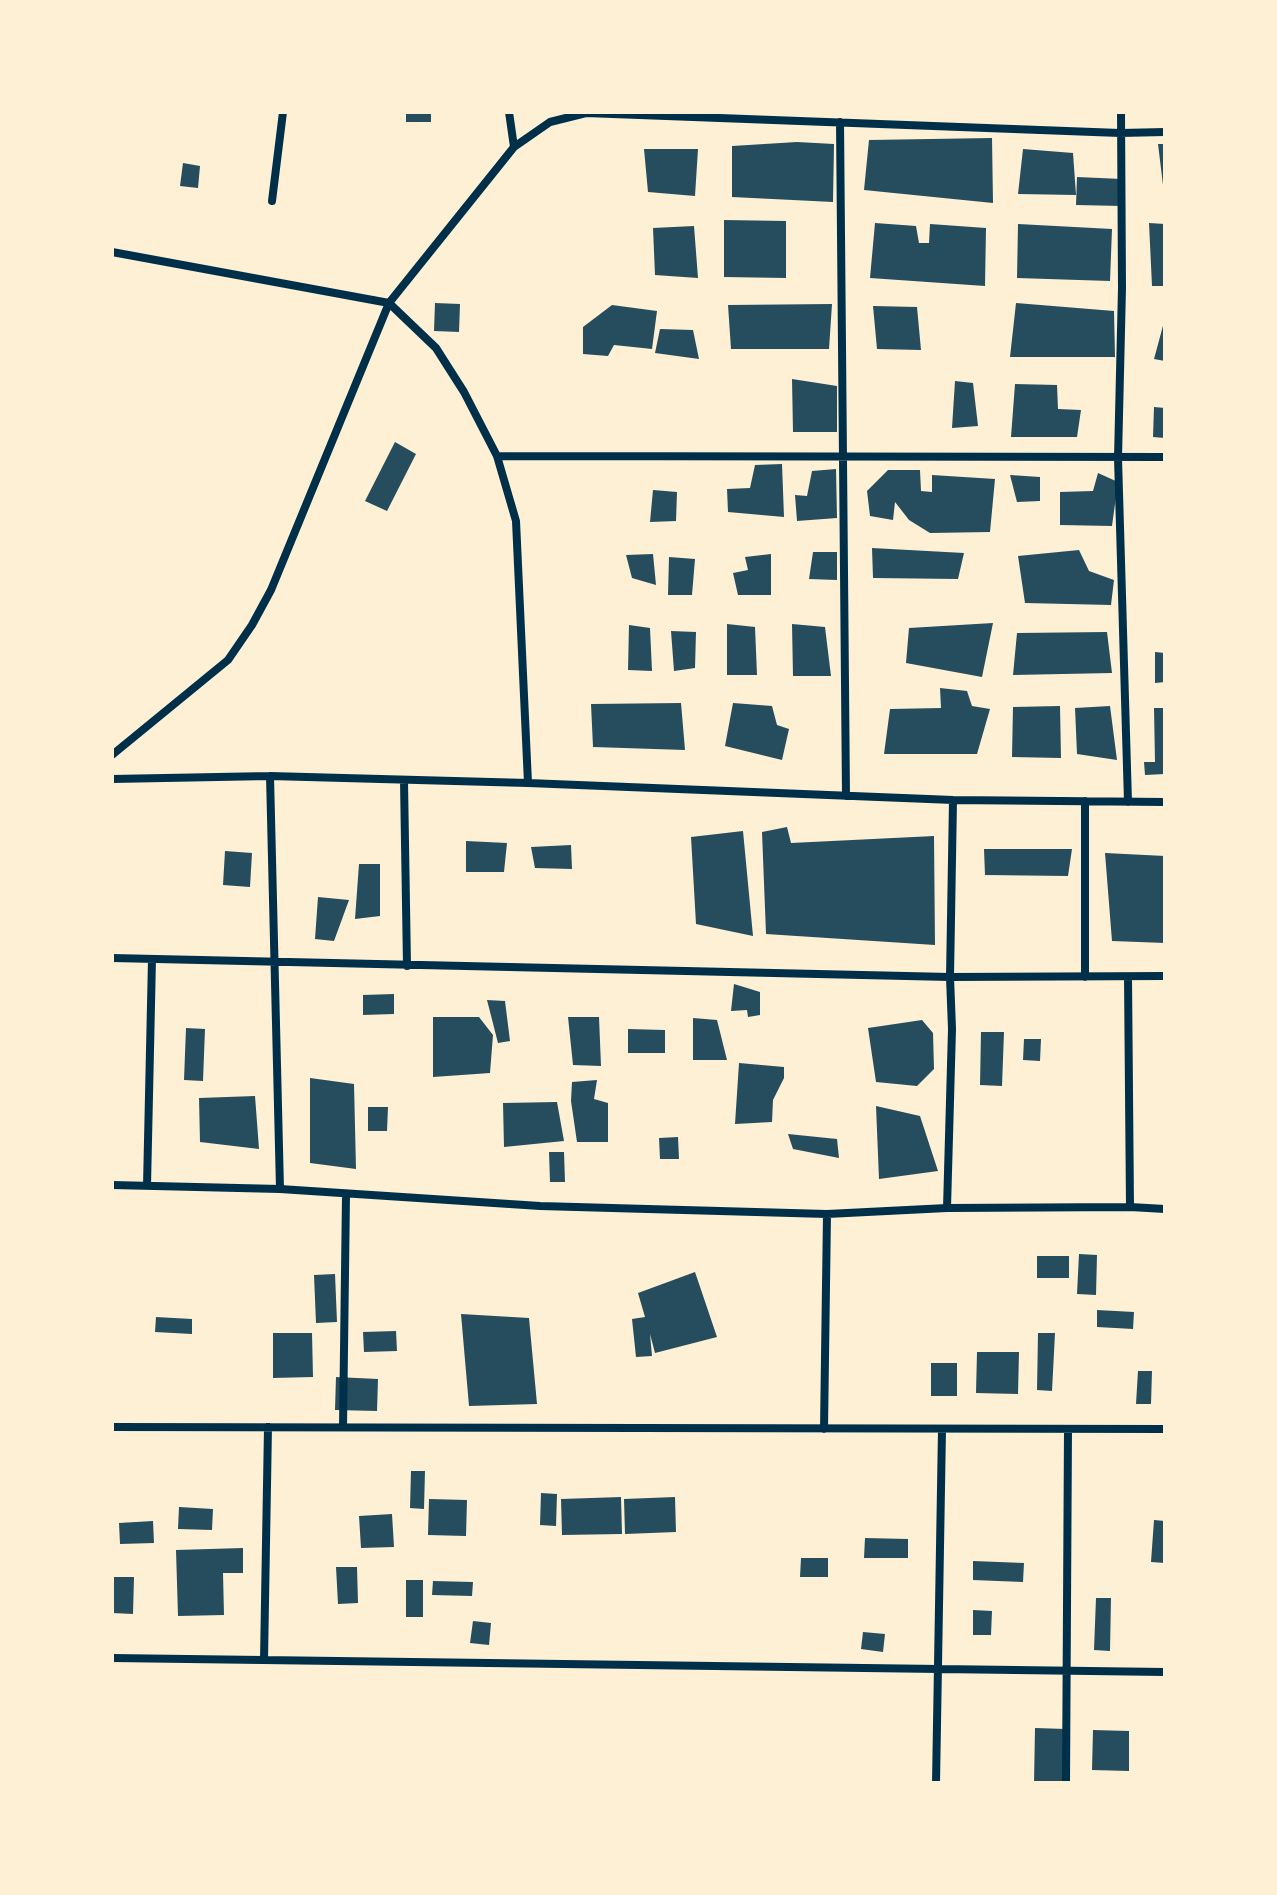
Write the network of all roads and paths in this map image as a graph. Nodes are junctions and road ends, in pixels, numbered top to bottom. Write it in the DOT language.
graph roads {
  1 [pos="283,112"];
  2 [pos="509,112"];
  3 [pos="1121,112"];
  4 [pos="840,122"];
  5 [pos="1165,132"];
  6 [pos="1120,133"];
  7 [pos="514,147"];
  8 [pos="272,201"];
  9 [pos="112,252"];
  10 [pos="389,303"];
  11 [pos="497,456"];
  12 [pos="1165,457"];
  13 [pos="843,458"];
  14 [pos="1118,458"];
  15 [pos="112,755"];
  16 [pos="270,776"];
  17 [pos="112,779"];
  18 [pos="404,781"];
  19 [pos="528,783"];
  20 [pos="846,796"];
  21 [pos="953,800"];
  22 [pos="1085,801"];
  23 [pos="1128,802"];
  24 [pos="1165,802"];
  25 [pos="112,958"];
  26 [pos="152,959"];
  27 [pos="274,963"];
  28 [pos="407,966"];
  29 [pos="1165,976"];
  30 [pos="950,977"];
  31 [pos="1085,977"];
  32 [pos="1128,977"];
  33 [pos="112,1185"];
  34 [pos="147,1186"];
  35 [pos="280,1189"];
  36 [pos="346,1195"];
  37 [pos="1130,1207"];
  38 [pos="947,1208"];
  39 [pos="1165,1209"];
  40 [pos="827,1214"];
  41 [pos="112,1427"];
  42 [pos="268,1427"];
  43 [pos="343,1427"];
  44 [pos="824,1429"];
  45 [pos="942,1429"];
  46 [pos="1068,1429"];
  47 [pos="1165,1429"];
  48 [pos="112,1658"];
  49 [pos="264,1660"];
  50 [pos="938,1667"];
  51 [pos="1068,1670"];
  52 [pos="1165,1672"];
  53 [pos="936,1783"];
  54 [pos="1066,1783"];
  1 -- 8 [label="street"];
  2 -- 7 [label="street"];
  3 -- 6 [label="street"];
  4 -- 6 [label="street"];
  4 -- 7 [label="street"];
  4 -- 13 [label="street"];
  5 -- 6 [label="street"];
  6 -- 14 [label="street"];
  7 -- 10 [label="street"];
  9 -- 10 [label="street"];
  10 -- 11 [label="street"];
  10 -- 15 [label="street"];
  11 -- 13 [label="street"];
  11 -- 19 [label="street"];
  12 -- 14 [label="street"];
  13 -- 14 [label="street"];
  13 -- 20 [label="street"];
  14 -- 23 [label="street"];
  16 -- 17 [label="street"];
  16 -- 18 [label="street"];
  16 -- 27 [label="street"];
  18 -- 19 [label="street"];
  18 -- 28 [label="street"];
  19 -- 20 [label="street"];
  20 -- 21 [label="street"];
  21 -- 22 [label="street"];
  21 -- 30 [label="street"];
  22 -- 23 [label="street"];
  22 -- 31 [label="street"];
  23 -- 24 [label="street"];
  25 -- 26 [label="street"];
  26 -- 27 [label="street"];
  26 -- 34 [label="street"];
  27 -- 28 [label="street"];
  27 -- 35 [label="street"];
  28 -- 30 [label="street"];
  29 -- 32 [label="street"];
  30 -- 31 [label="street"];
  30 -- 38 [label="street"];
  31 -- 32 [label="street"];
  32 -- 37 [label="street"];
  33 -- 34 [label="street"];
  34 -- 35 [label="street"];
  35 -- 36 [label="street"];
  36 -- 40 [label="street"];
  36 -- 43 [label="street"];
  37 -- 38 [label="street"];
  37 -- 39 [label="street"];
  38 -- 40 [label="street"];
  40 -- 44 [label="street"];
  41 -- 42 [label="street"];
  42 -- 43 [label="street"];
  42 -- 49 [label="street"];
  43 -- 44 [label="street"];
  44 -- 45 [label="street"];
  45 -- 46 [label="street"];
  45 -- 50 [label="street"];
  46 -- 47 [label="street"];
  46 -- 51 [label="street"];
  48 -- 49 [label="street"];
  49 -- 50 [label="street"];
  50 -- 51 [label="street"];
  50 -- 53 [label="street"];
  51 -- 52 [label="street"];
  51 -- 54 [label="street"];
}
